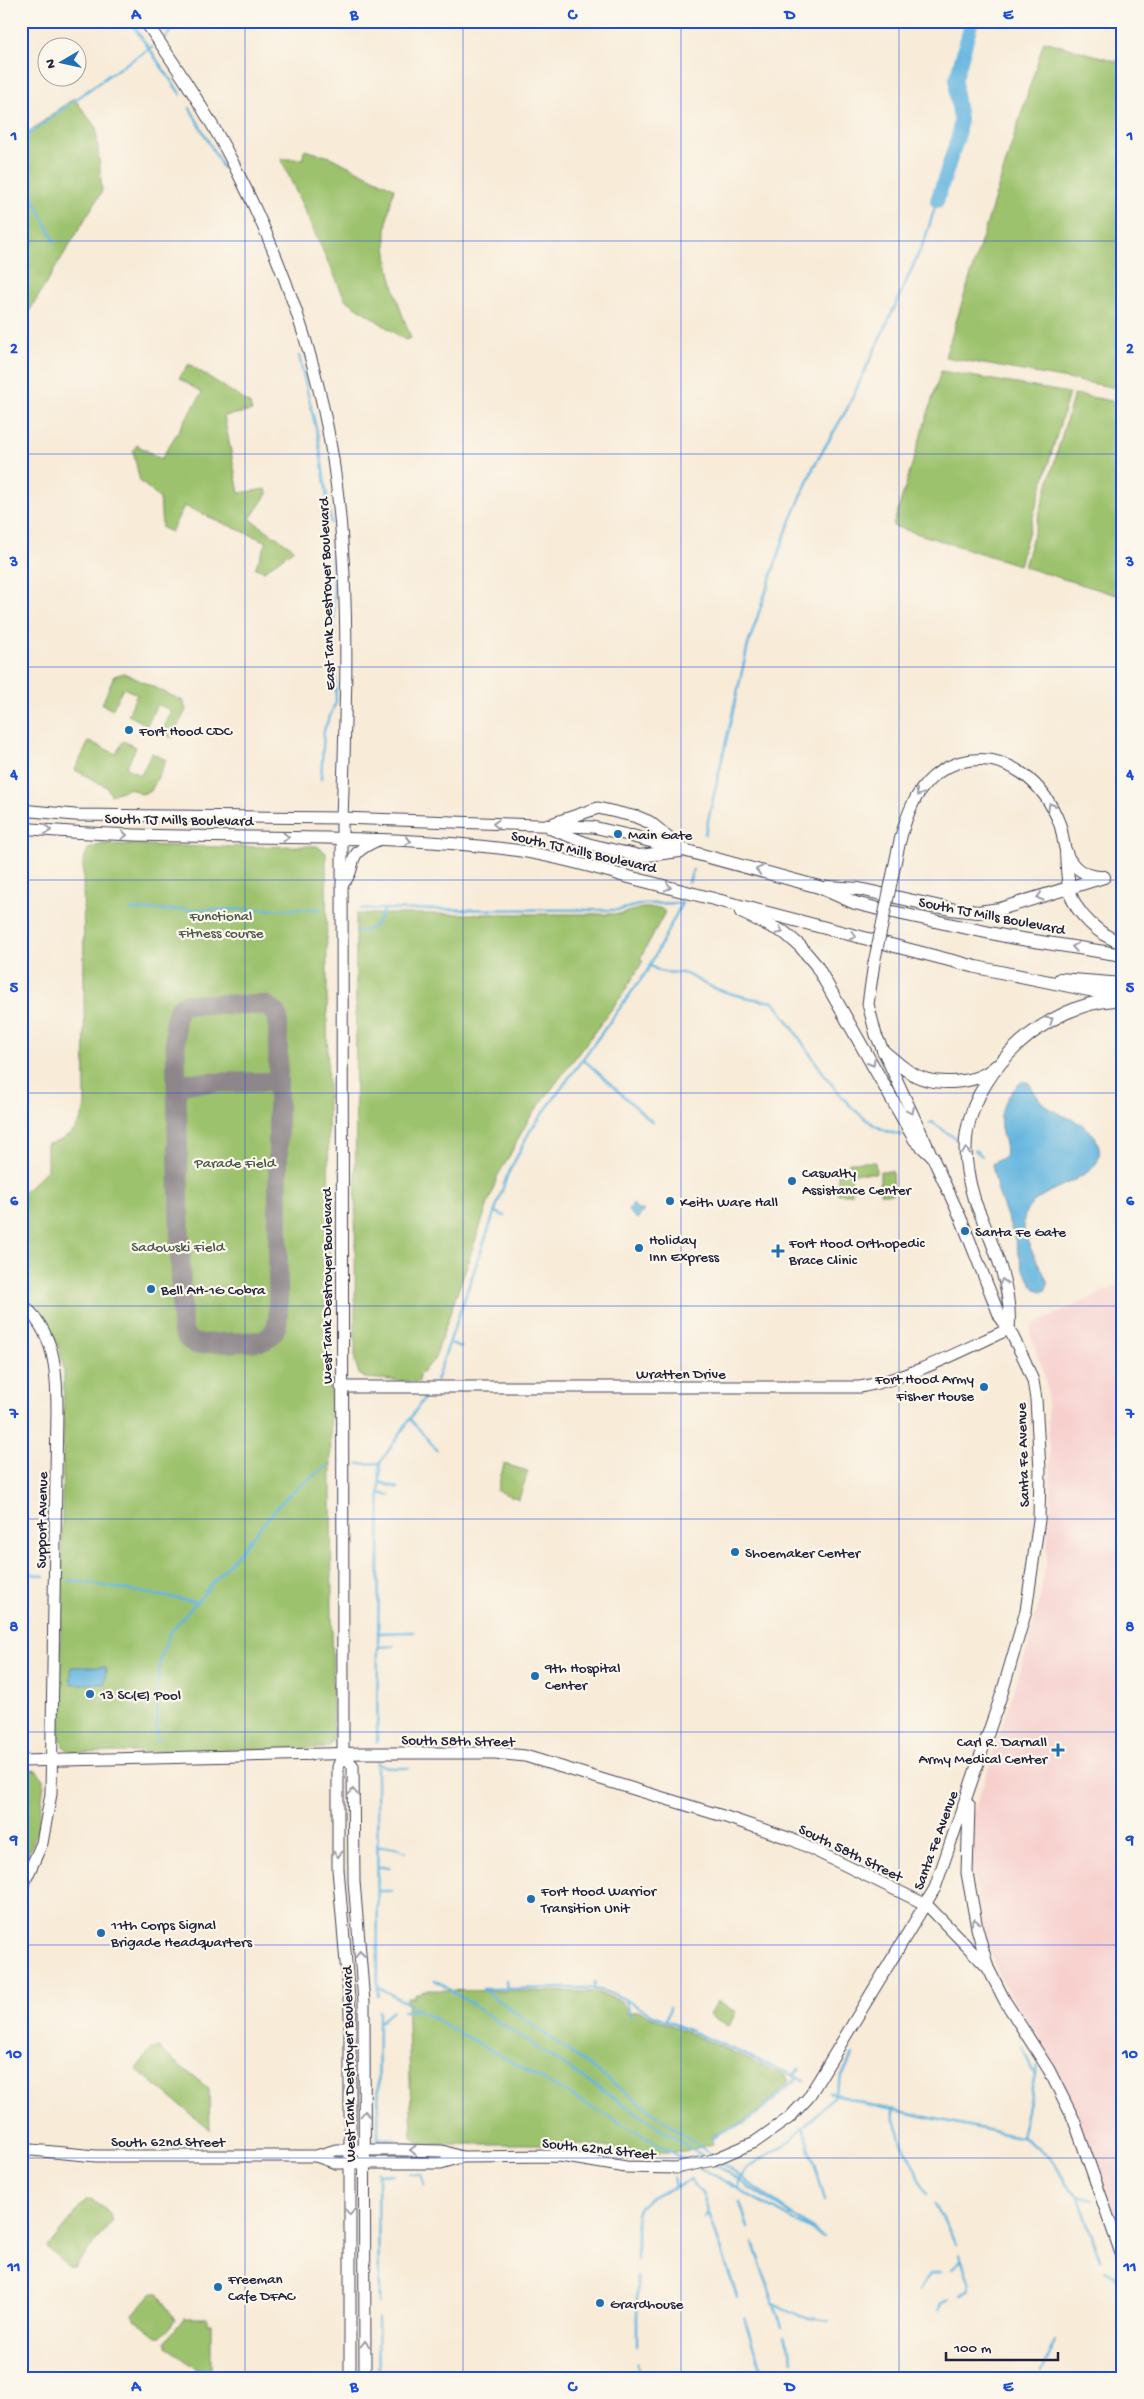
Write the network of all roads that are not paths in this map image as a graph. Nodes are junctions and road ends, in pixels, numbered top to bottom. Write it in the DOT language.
graph roads {
  1 [pos="145,21"];
  2 [pos="21,810"];
  3 [pos="342,818"];
  4 [pos="545,826"];
  5 [pos="21,828"];
  6 [pos="632,835"];
  7 [pos="342,837"];
  8 [pos="381,839"];
  9 [pos="685,850"];
  10 [pos="1066,852"];
  11 [pos="621,875"];
  12 [pos="1104,877"];
  13 [pos="342,885"];
  14 [pos="819,886"];
  15 [pos="1070,888"];
  16 [pos="721,902"];
  17 [pos="1123,943"];
  18 [pos="1123,955"];
  19 [pos="1010,975"];
  20 [pos="1123,984"];
  21 [pos="1123,998"];
  22 [pos="883,1051"];
  23 [pos="1006,1057"];
  24 [pos="933,1157"];
  25 [pos="974,1199"];
  26 [pos="21,1303"];
  27 [pos="1010,1329"];
  28 [pos="341,1387"];
  29 [pos="343,1754"];
  30 [pos="53,1759"];
  31 [pos="21,1761"];
  32 [pos="971,1786"];
  33 [pos="21,1890"];
  34 [pos="927,1905"];
  35 [pos="988,1968"];
  36 [pos="21,2150"];
  37 [pos="350,2150"];
  38 [pos="365,2150"];
  39 [pos="316,2156"];
  40 [pos="461,2157"];
  41 [pos="350,2163"];
  42 [pos="365,2163"];
  43 [pos="704,2163"];
  44 [pos="1123,2259"];
  45 [pos="350,2378"];
  46 [pos="366,2378"];
  1 -- 3 [label="street, East Tank Destroyer Boulevard"];
  2 -- 3 [label="street, South TJ Mills Boulevard"];
  4 -- 3 [label="street, South TJ Mills Boulevard, one-way"];
  3 -- 7 [label="street, West Tank Destroyer Boulevard"];
  4 -- 6 [label="street, South TJ Mills Boulevard"];
  4 -- 6 [label="street"];
  4 -- 6 [label="street"];
  5 -- 7 [label="street, South TJ Mills Boulevard, one-way"];
  6 -- 9 [label="main road, South TJ Mills Boulevard"];
  6 -- 9 [label="main road"];
  6 -- 9 [label="main road"];
  7 -- 8 [label="street, South TJ Mills Boulevard"];
  7 -- 13 [label="street, West Tank Destroyer Boulevard"];
  8 -- 11 [label="street, South TJ Mills Boulevard, one-way"];
  8 -- 13 [label="street"];
  14 -- 9 [label="main road, South TJ Mills Boulevard, one-way"];
  10 -- 12 [label="street"];
  10 -- 15 [label="main road"];
  10 -- 22 [label="street, Santa Fe Avenue, one-way, bridge"];
  11 -- 16 [label="main road, South TJ Mills Boulevard, one-way"];
  12 -- 15 [label="main road"];
  13 -- 28 [label="street, West Tank Destroyer Boulevard"];
  15 -- 14 [label="main road, one-way"];
  18 -- 14 [label="main road, South TJ Mills Boulevard, one-way"];
  15 -- 17 [label="main road"];
  16 -- 19 [label="main road, South TJ Mills Boulevard, one-way"];
  16 -- 24 [label="main road, one-way"];
  19 -- 20 [label="main road, South TJ Mills Boulevard"];
  19 -- 21 [label="main road, South TJ Mills Boulevard"];
  23 -- 21 [label="main road, one-way"];
  22 -- 23 [label="main road"];
  22 -- 24 [label="street, Santa Fe Avenue, one-way"];
  25 -- 23 [label="main road, one-way"];
  24 -- 27 [label="street, Santa Fe Avenue"];
  27 -- 25 [label="street, one-way"];
  26 -- 30 [label="street, Support Avenue"];
  27 -- 28 [label="street, Wratten Drive"];
  27 -- 32 [label="street, Santa Fe Avenue"];
  28 -- 29 [label="street, West Tank Destroyer Boulevard"];
  29 -- 30 [label="street, South 58th Street"];
  29 -- 34 [label="street, South 58th Street"];
  29 -- 37 [label="street, West Tank Destroyer Boulevard, one-way"];
  38 -- 29 [label="street, West Tank Destroyer Boulevard, one-way"];
  30 -- 31 [label="street, South 58th Street"];
  30 -- 33 [label="street, Support Avenue"];
  32 -- 34 [label="street, Santa Fe Avenue"];
  35 -- 32 [label="street, one-way"];
  34 -- 35 [label="street, South 58th Street"];
  34 -- 43 [label="street, Santa Fe Avenue"];
  35 -- 44 [label="street"];
  36 -- 39 [label="street, South 62nd Street"];
  37 -- 38 [label="street, South 62nd Street"];
  37 -- 39 [label="street, South 62nd Street"];
  37 -- 41 [label="street, West Tank Destroyer Boulevard"];
  40 -- 38 [label="street, South 62nd Street, one-way"];
  38 -- 42 [label="street, West Tank Destroyer Boulevard"];
  39 -- 41 [label="street, South 62nd Street"];
  40 -- 42 [label="street, South 62nd Street"];
  40 -- 43 [label="street, South 62nd Street"];
  41 -- 42 [label="street, South 62nd Street"];
  41 -- 45 [label="street, West Tank Destroyer Boulevard, one-way"];
  46 -- 42 [label="street, West Tank Destroyer Boulevard, one-way"];
}
